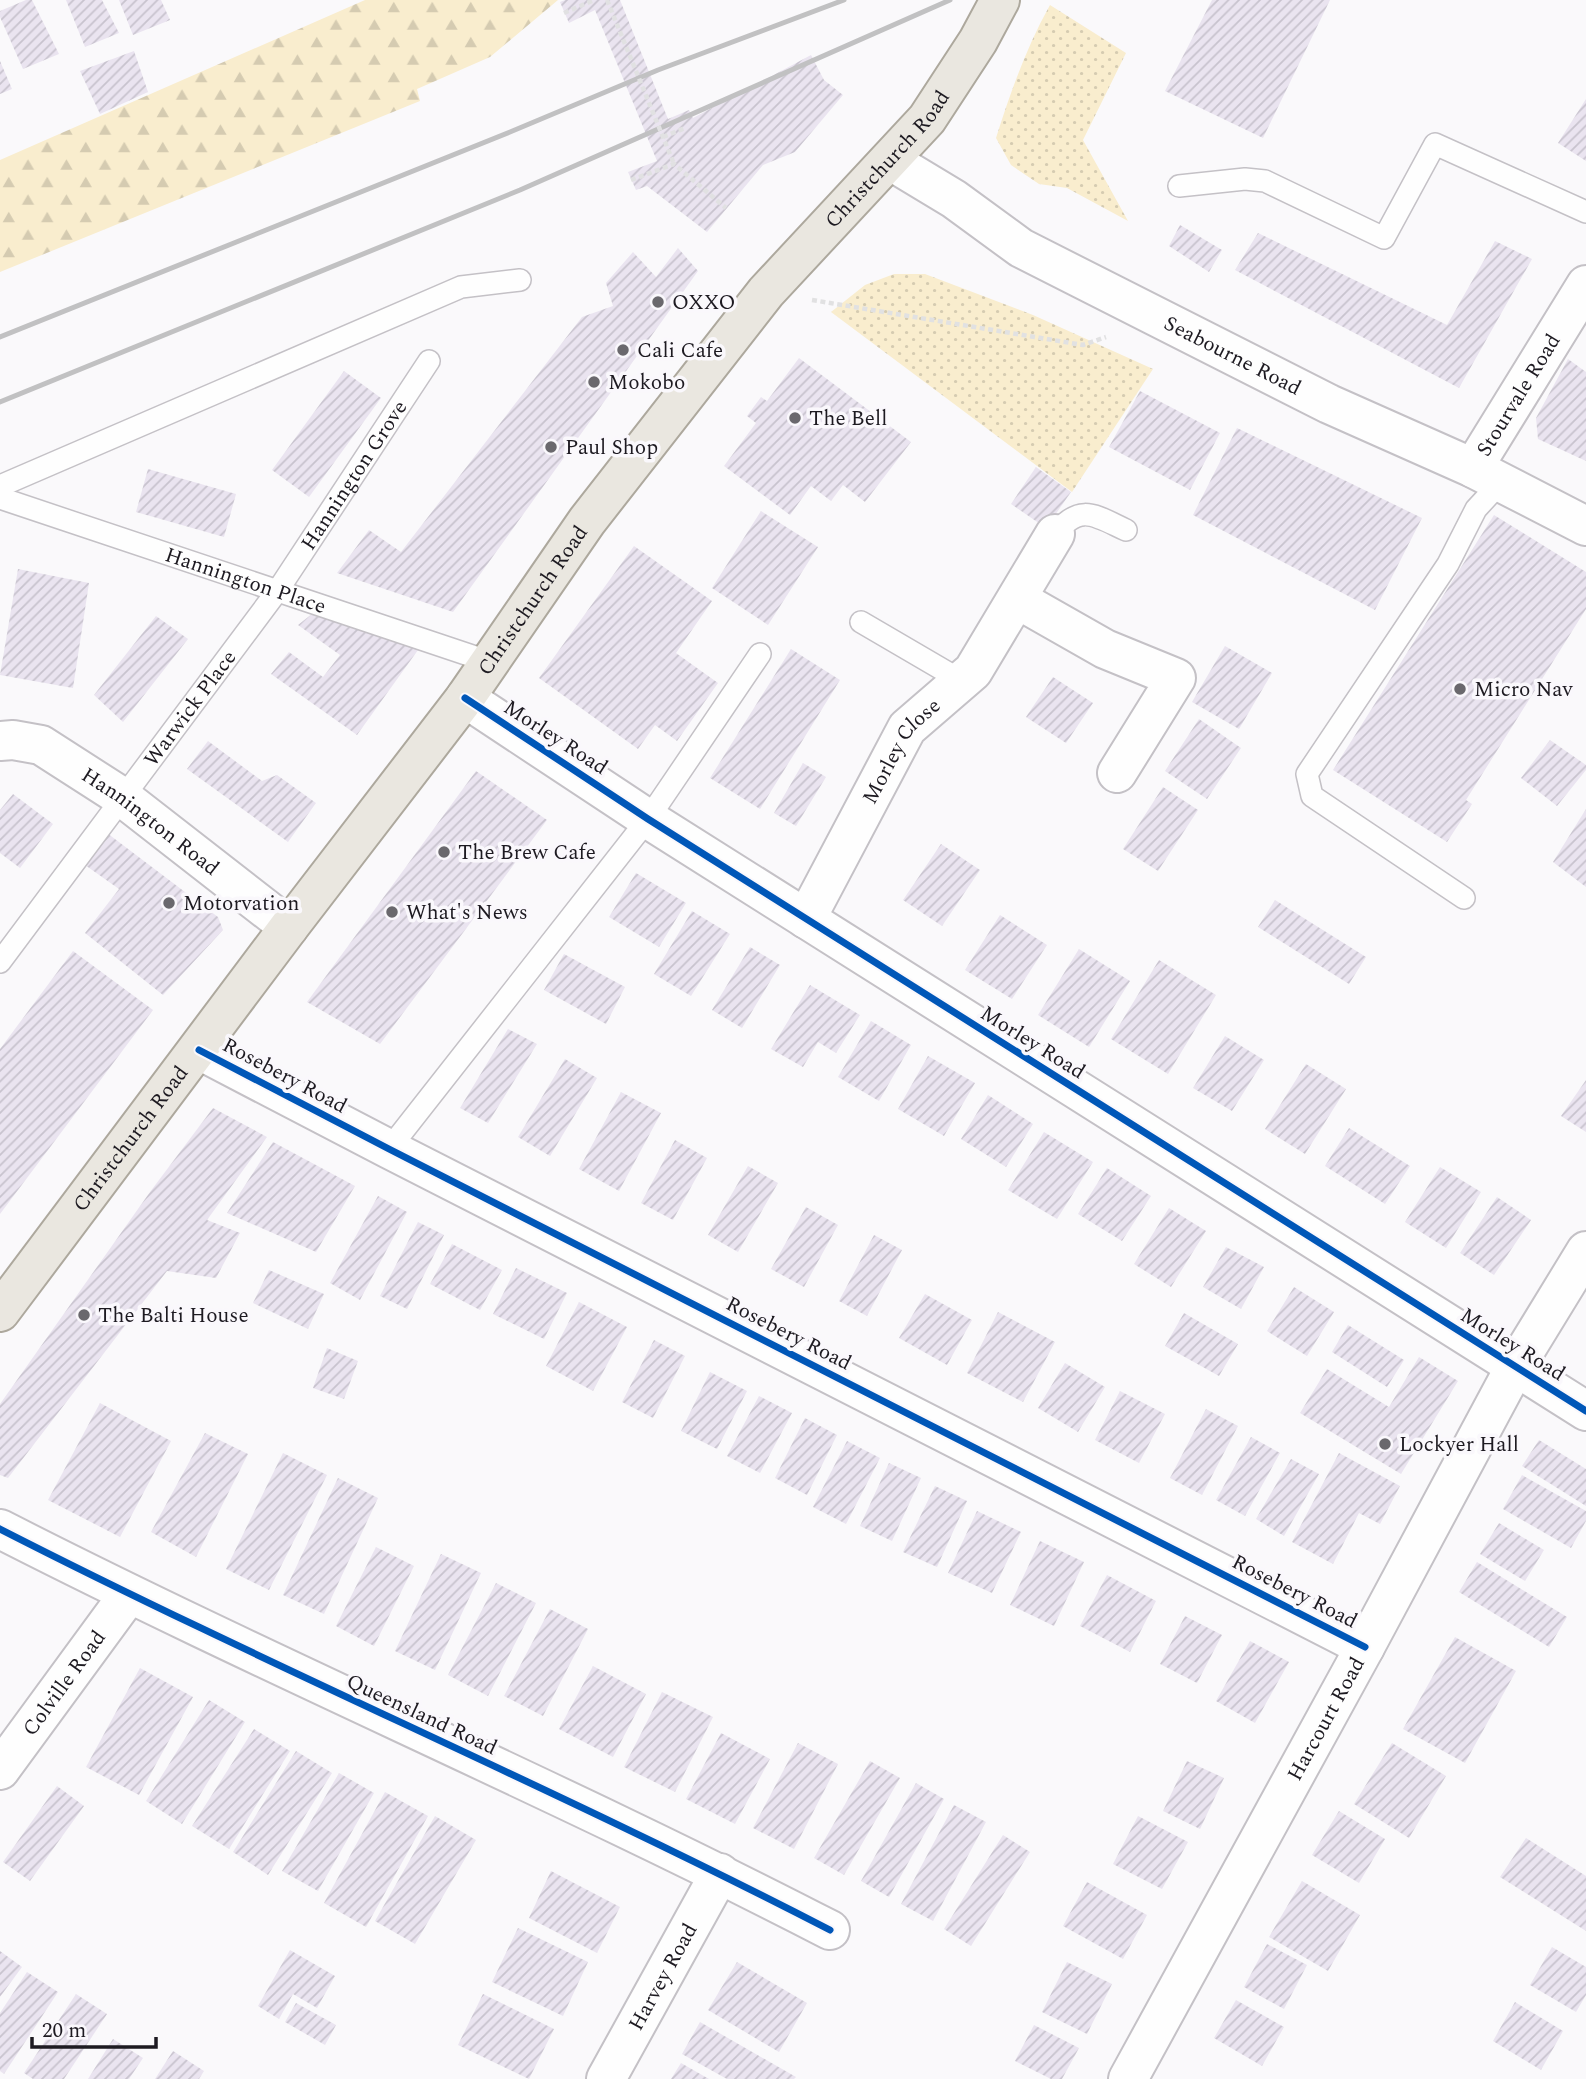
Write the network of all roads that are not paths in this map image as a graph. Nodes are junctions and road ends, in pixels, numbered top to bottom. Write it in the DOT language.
graph roads {
  1 [pos="1000,0"];
  2 [pos="891,161"];
  3 [pos="1179,186"];
  4 [pos="1586,212"];
  5 [pos="520,280"];
  6 [pos="1586,285"];
  7 [pos="429,361"];
  8 [pos="1487,476"];
  9 [pos="0,486"];
  10 [pos="0,498"];
  11 [pos="1586,526"];
  12 [pos="1126,530"];
  13 [pos="1055,534"];
  14 [pos="278,590"];
  15 [pos="1017,598"];
  16 [pos="861,622"];
  17 [pos="760,654"];
  18 [pos="490,662"];
  19 [pos="962,681"];
  20 [pos="465,698"];
  21 [pos="0,741"];
  22 [pos="1118,773"];
  23 [pos="122,797"];
  24 [pos="648,819"];
  25 [pos="1464,898"];
  26 [pos="806,919"];
  27 [pos="289,927"];
  28 [pos="0,962"];
  29 [pos="199,1049"];
  30 [pos="389,1149"];
  31 [pos="1586,1251"];
  32 [pos="0,1312"];
  33 [pos="1515,1367"];
  34 [pos="1586,1411"];
  35 [pos="0,1529"];
  36 [pos="129,1594"];
  37 [pos="1365,1647"];
  38 [pos="0,1770"];
  39 [pos="720,1873"];
  40 [pos="830,1930"];
  41 [pos="606,2079"];
  42 [pos="1128,2079"];
  1 -- 2 [label="main road, Christchurch Road"];
  2 -- 8 [label="street, Seabourne Road"];
  2 -- 18 [label="main road, Christchurch Road"];
  3 -- 4 [label="lane"];
  5 -- 9 [label="lane"];
  6 -- 8 [label="street, Stourvale Road"];
  7 -- 14 [label="lane, Hannington Grove"];
  8 -- 11 [label="street, Seabourne Road"];
  8 -- 25 [label="lane"];
  10 -- 14 [label="lane, Hannington Place"];
  12 -- 13 [label="lane"];
  13 -- 15 [label="street, Morley Close"];
  14 -- 18 [label="lane, Hannington Place"];
  14 -- 23 [label="lane, Warwick Place"];
  15 -- 19 [label="street, Morley Close"];
  15 -- 22 [label="street"];
  16 -- 19 [label="lane"];
  17 -- 24 [label="lane"];
  18 -- 20 [label="main road, Christchurch Road"];
  19 -- 26 [label="street, Morley Close"];
  20 -- 24 [label="street, Morley Road"];
  20 -- 27 [label="main road, Christchurch Road"];
  21 -- 23 [label="street, Hannington Road"];
  23 -- 27 [label="street, Hannington Road"];
  23 -- 28 [label="lane, Warwick Place"];
  24 -- 26 [label="street, Morley Road"];
  24 -- 30 [label="lane"];
  26 -- 33 [label="street, Morley Road"];
  27 -- 29 [label="main road, Christchurch Road"];
  29 -- 30 [label="street, Rosebery Road"];
  29 -- 32 [label="main road, Christchurch Road"];
  30 -- 37 [label="street, Rosebery Road"];
  31 -- 33 [label="street, Harcourt Road"];
  33 -- 34 [label="street, Morley Road"];
  33 -- 37 [label="street, Harcourt Road"];
  35 -- 36 [label="street, Queensland Road"];
  36 -- 38 [label="street, Colville Road"];
  36 -- 39 [label="street, Queensland Road"];
  37 -- 42 [label="street, Harcourt Road"];
  39 -- 40 [label="street, Queensland Road"];
  39 -- 41 [label="street, Harvey Road"];
}
